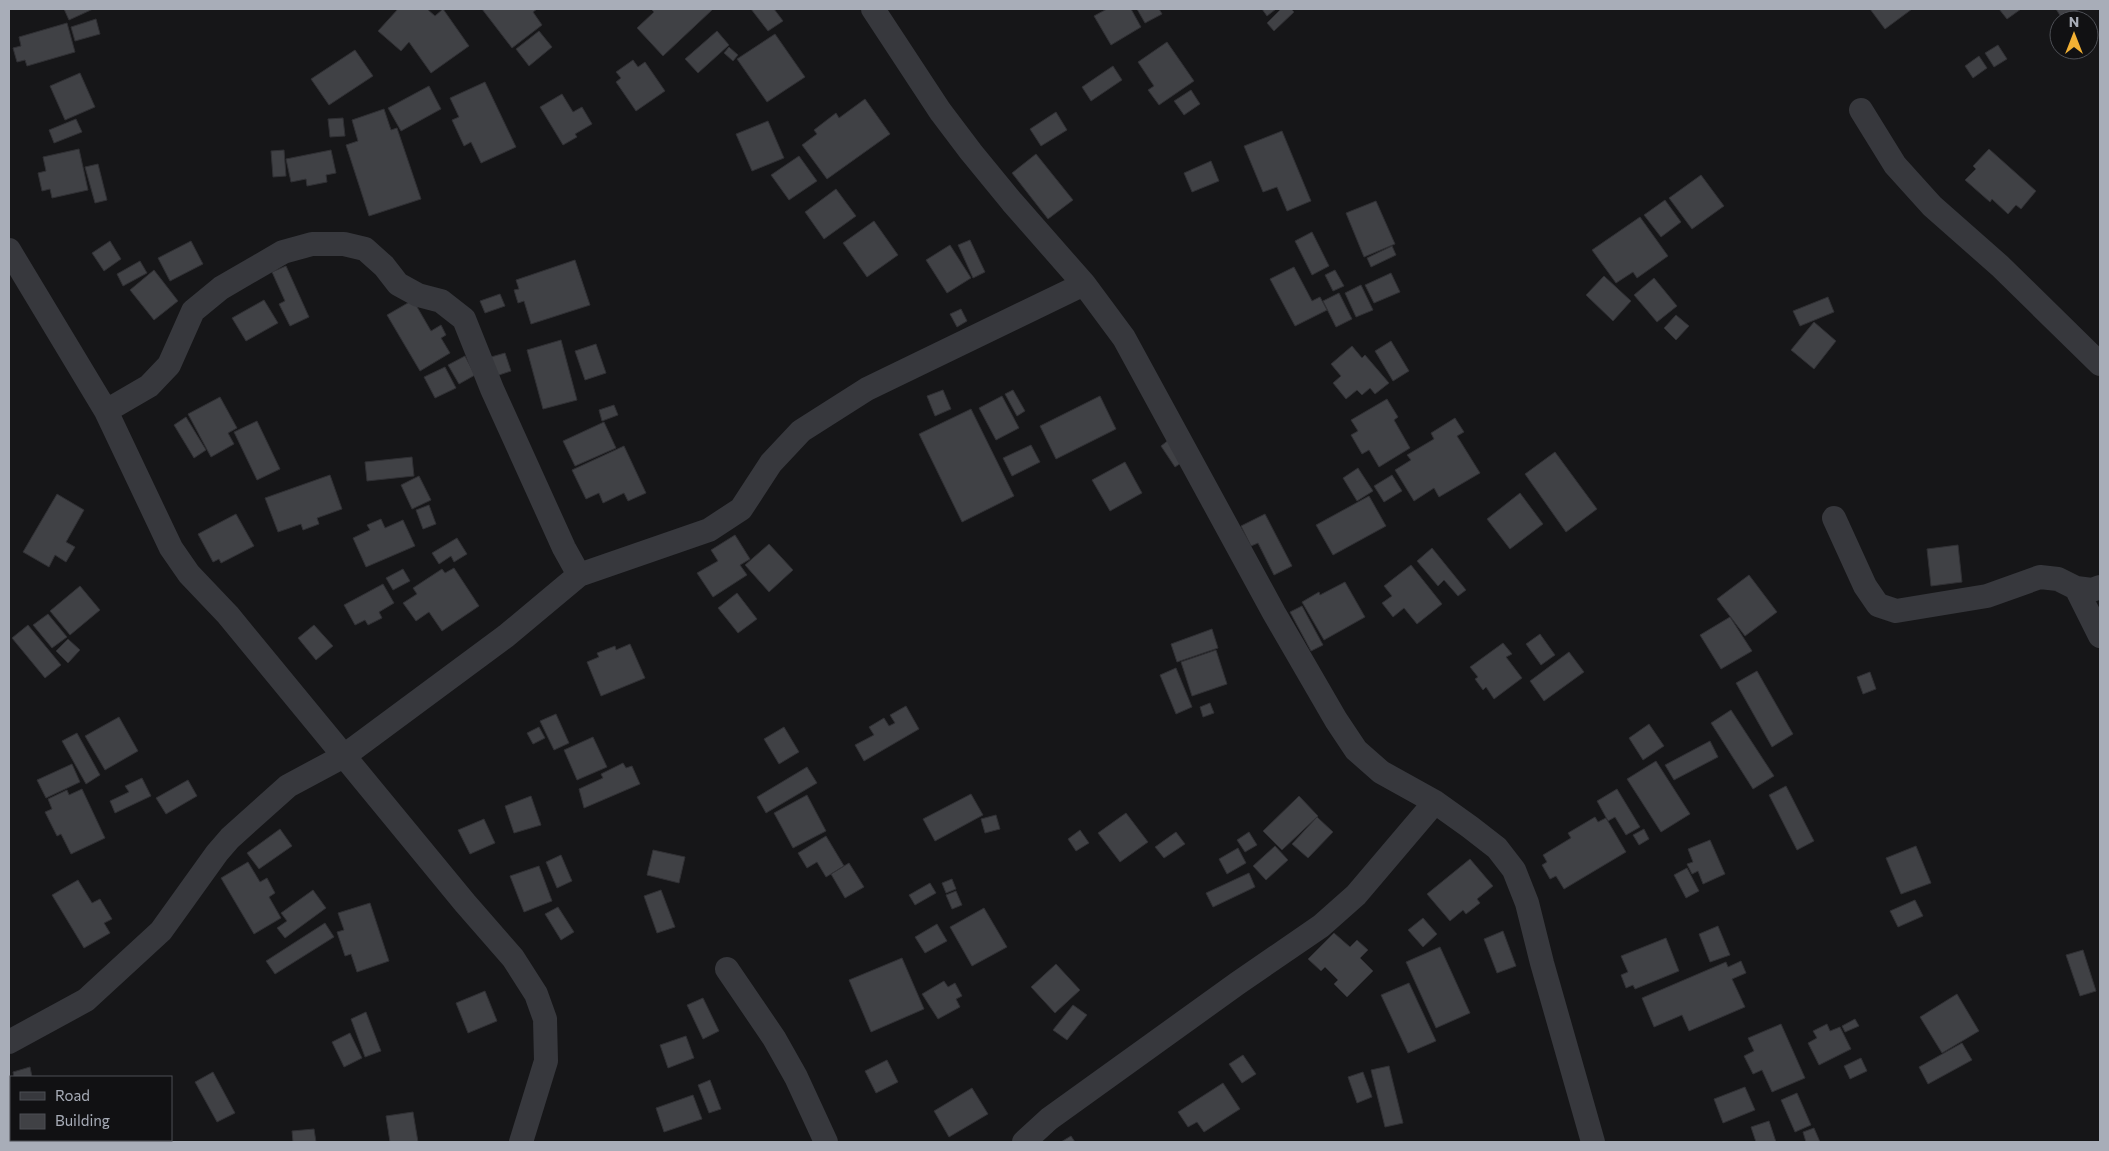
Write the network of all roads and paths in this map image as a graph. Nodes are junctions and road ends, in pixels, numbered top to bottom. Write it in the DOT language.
graph roads {
  1 [pos="873,9"];
  2 [pos="1861,110"];
  3 [pos="9,250"];
  4 [pos="1084,284"];
  5 [pos="2100,364"];
  6 [pos="106,411"];
  7 [pos="1834,518"];
  8 [pos="579,576"];
  9 [pos="2100,587"];
  10 [pos="2076,588"];
  11 [pos="2100,636"];
  12 [pos="344,756"];
  13 [pos="1436,802"];
  14 [pos="727,970"];
  15 [pos="9,1042"];
  16 [pos="521,1142"];
  17 [pos="826,1142"];
  18 [pos="1024,1142"];
  19 [pos="1593,1142"];
  1 -- 4 [label="street"];
  2 -- 5 [label="street"];
  3 -- 6 [label="street"];
  4 -- 8 [label="street"];
  4 -- 13 [label="street"];
  6 -- 8 [label="street"];
  6 -- 12 [label="street"];
  7 -- 10 [label="street"];
  8 -- 12 [label="street"];
  9 -- 10 [label="street"];
  10 -- 11 [label="street"];
  12 -- 15 [label="street"];
  12 -- 16 [label="street"];
  13 -- 18 [label="street"];
  13 -- 19 [label="street"];
  14 -- 17 [label="street"];
}
